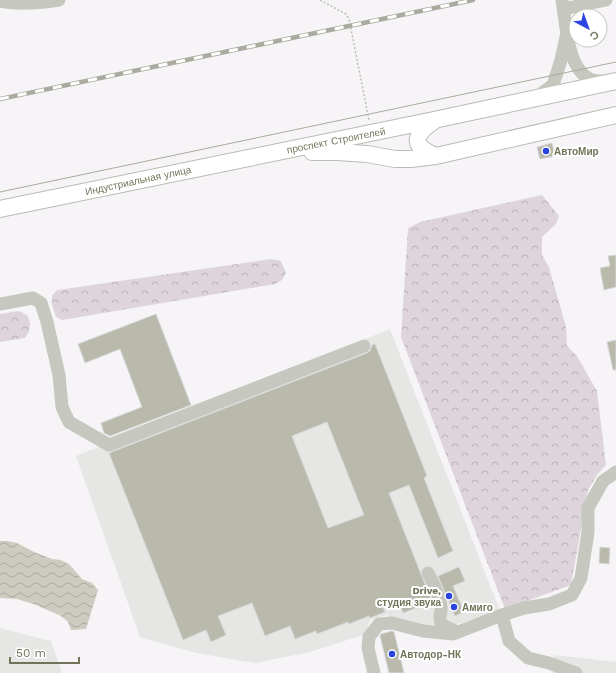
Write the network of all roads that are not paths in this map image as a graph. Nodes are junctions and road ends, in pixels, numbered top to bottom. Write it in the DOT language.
graph roads {
  1 [pos="59,0"];
  2 [pos="606,0"];
  3 [pos="0,2"];
  4 [pos="563,5"];
  5 [pos="567,35"];
  6 [pos="614,81"];
  7 [pos="532,99"];
  8 [pos="616,116"];
  9 [pos="434,120"];
  10 [pos="276,152"];
  11 [pos="436,156"];
  12 [pos="0,209"];
  13 [pos="0,304"];
  14 [pos="364,346"];
  15 [pos="616,472"];
  16 [pos="616,482"];
  17 [pos="599,488"];
  18 [pos="428,573"];
  19 [pos="502,615"];
  20 [pos="458,632"];
  21 [pos="374,673"];
  22 [pos="576,673"];
  1 -- 3 [label="street"];
  2 -- 4 [label="street"];
  4 -- 5 [label="street"];
  5 -- 6 [label="street"];
  5 -- 7 [label="street"];
  6 -- 7 [label="main road, проспект Строителей"];
  7 -- 9 [label="main road, проспект Строителей"];
  8 -- 11 [label="main road, проспект Строителей"];
  9 -- 10 [label="main road, проспект Строителей"];
  9 -- 11 [label="main road"];
  10 -- 11 [label="main road, проспект Строителей"];
  10 -- 12 [label="main road, Индустриальная улица"];
  13 -- 14 [label="street"];
  15 -- 17 [label="street"];
  16 -- 17 [label="street"];
  17 -- 19 [label="street"];
  18 -- 20 [label="street"];
  19 -- 20 [label="street"];
  19 -- 22 [label="street"];
  20 -- 21 [label="street"];
}
